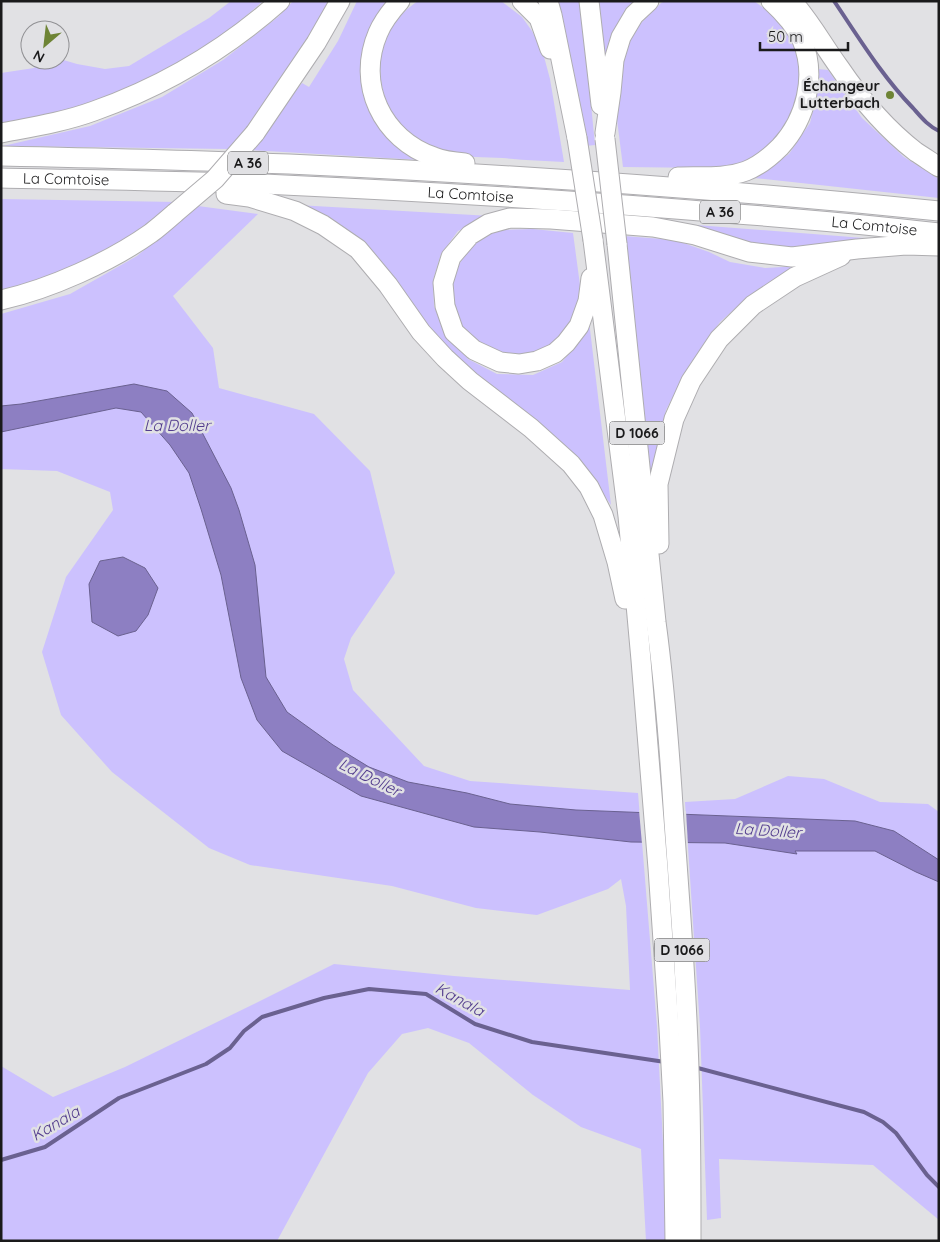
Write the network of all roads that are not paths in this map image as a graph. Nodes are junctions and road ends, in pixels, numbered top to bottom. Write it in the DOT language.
graph roads {
  1 [pos="280,1"];
  2 [pos="340,1"];
  3 [pos="400,1"];
  4 [pos="522,1"];
  5 [pos="548,1"];
  6 [pos="589,1"];
  7 [pos="649,1"];
  8 [pos="772,1"];
  9 [pos="792,1"];
  10 [pos="569,96"];
  11 [pos="1,133"];
  12 [pos="605,136"];
  13 [pos="1,156"];
  14 [pos="939,167"];
  15 [pos="494,174"];
  16 [pos="1,178"];
  17 [pos="176,181"];
  18 [pos="656,186"];
  19 [pos="939,211"];
  20 [pos="939,233"];
  21 [pos="939,246"];
  22 [pos="593,248"];
  23 [pos="857,249"];
  24 [pos="1,300"];
  25 [pos="656,622"];
  26 [pos="641,660"];
  27 [pos="678,1030"];
  28 [pos="681,1103"];
  29 [pos="675,1241"];
  30 [pos="691,1241"];
  1 -- 11 [label="highway"];
  2 -- 24 [label="highway, bridge"];
  3 -- 15 [label="highway"];
  4 -- 10 [label="highway"];
  5 -- 10 [label="highway, D 1066"];
  6 -- 12 [label="highway, D 1066"];
  7 -- 12 [label="highway"];
  8 -- 18 [label="highway"];
  9 -- 14 [label="highway"];
  10 -- 22 [label="highway, D 1066, bridge"];
  12 -- 25 [label="highway, D 1066, bridge"];
  13 -- 15 [label="highway, La Comtoise / A 36"];
  15 -- 18 [label="highway, La Comtoise / A 36"];
  16 -- 17 [label="highway, La Comtoise / A 36"];
  17 -- 20 [label="highway, La Comtoise / A 36"];
  17 -- 26 [label="highway"];
  18 -- 19 [label="highway, La Comtoise / A 36"];
  21 -- 23 [label="highway"];
  22 -- 23 [label="highway"];
  22 -- 26 [label="highway, D 1066"];
  23 -- 25 [label="highway"];
  25 -- 27 [label="highway, D 1066"];
  26 -- 27 [label="highway, D 1066"];
  27 -- 28 [label="highway, D 1066"];
  28 -- 29 [label="highway, D 1066"];
  28 -- 30 [label="highway, D 1066"];
}
